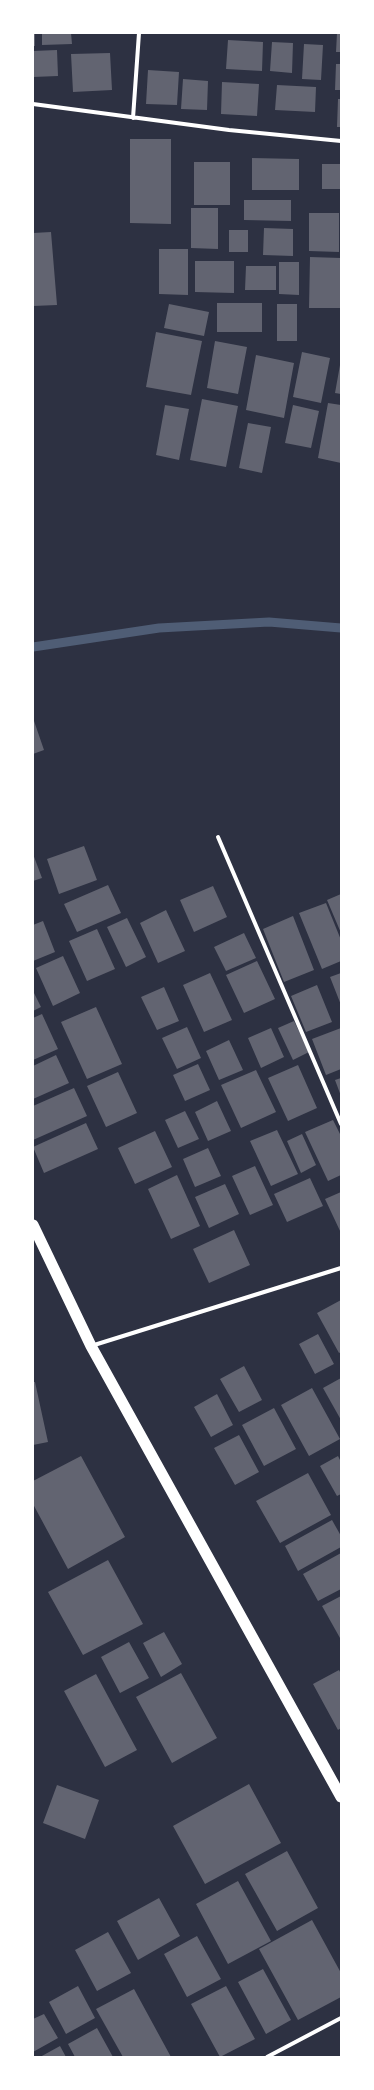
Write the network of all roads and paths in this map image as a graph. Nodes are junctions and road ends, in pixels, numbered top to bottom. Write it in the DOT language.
graph roads {
  1 [pos="139,33"];
  2 [pos="33,104"];
  3 [pos="133,118"];
  4 [pos="341,141"];
  5 [pos="218,837"];
  6 [pos="341,1124"];
  7 [pos="33,1225"];
  8 [pos="341,1268"];
  9 [pos="91,1346"];
  10 [pos="341,1797"];
  11 [pos="341,2018"];
  12 [pos="267,2057"];
  1 -- 3 [label="street"];
  2 -- 3 [label="street"];
  3 -- 4 [label="street"];
  5 -- 6 [label="street"];
  7 -- 9 [label="highway"];
  8 -- 9 [label="street"];
  9 -- 10 [label="highway"];
  11 -- 12 [label="street"];
}
